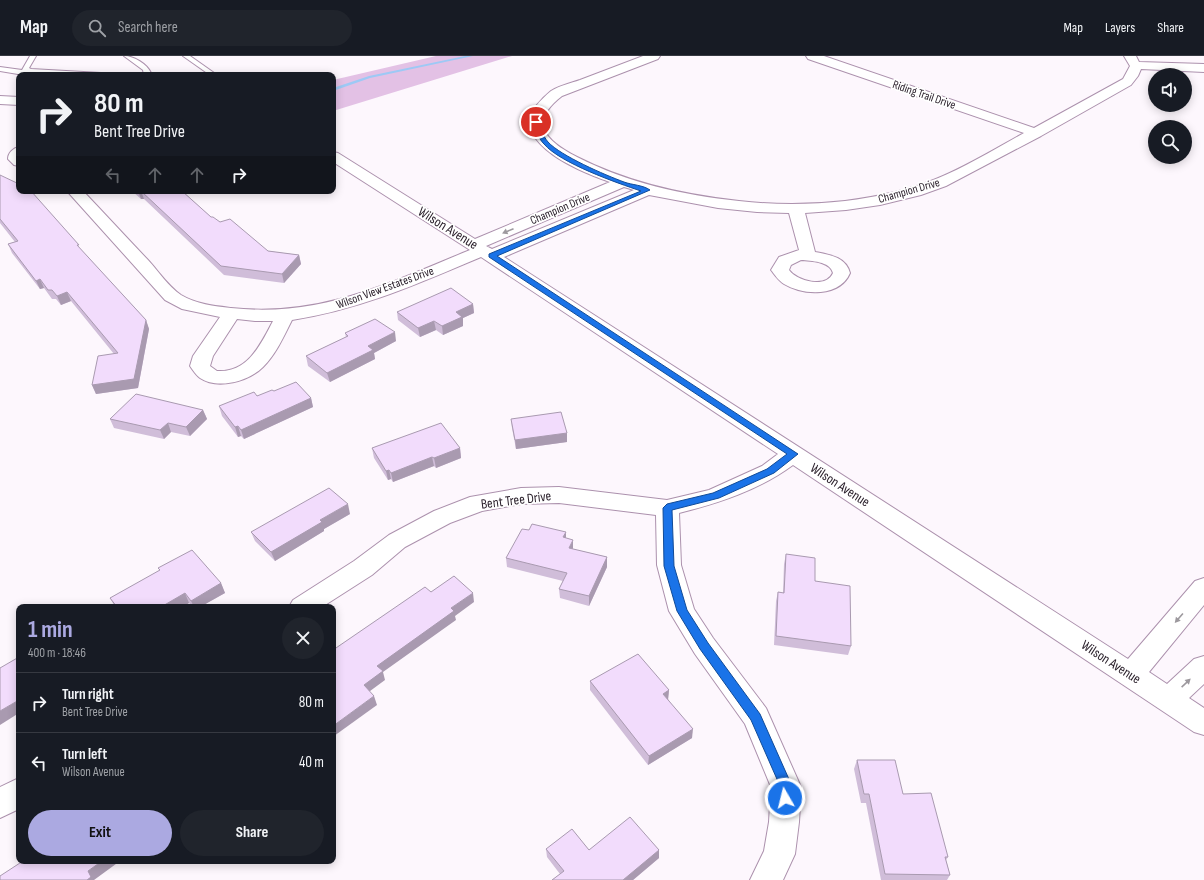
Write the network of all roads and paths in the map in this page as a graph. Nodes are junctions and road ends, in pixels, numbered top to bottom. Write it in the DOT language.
graph roads {
  1 [pos="33,56"];
  2 [pos="127,56"];
  3 [pos="186,56"];
  4 [pos="654,56"];
  5 [pos="812,56"];
  6 [pos="1133,60"];
  7 [pos="1204,68"];
  8 [pos="0,69"];
  9 [pos="30,71"];
  10 [pos="48,72"];
  11 [pos="148,72"];
  12 [pos="210,72"];
  13 [pos="0,100"];
  14 [pos="16,101"];
  15 [pos="1036,133"];
  16 [pos="336,158"];
  17 [pos="621,183"];
  18 [pos="647,190"];
  19 [pos="78,194"];
  20 [pos="796,208"];
  21 [pos="483,250"];
  22 [pos="808,255"];
  23 [pos="231,314"];
  24 [pos="285,316"];
  25 [pos="793,454"];
  26 [pos="667,508"];
  27 [pos="1204,588"];
  28 [pos="307,604"];
  29 [pos="1204,667"];
  30 [pos="1130,675"];
  31 [pos="1168,700"];
  32 [pos="1204,723"];
  33 [pos="16,794"];
  34 [pos="0,804"];
  35 [pos="766,880"];
  1 -- 9 [label="lane"];
  2 -- 11 [label="lane"];
  3 -- 12 [label="lane"];
  4 -- 17 [label="street"];
  5 -- 15 [label="street, Riding Trail Drive"];
  6 -- 7 [label="street, Champion Drive"];
  6 -- 15 [label="street, Champion Drive"];
  8 -- 9 [label="lane"];
  9 -- 10 [label="lane"];
  13 -- 14 [label="street"];
  15 -- 20 [label="street, Champion Drive"];
  16 -- 21 [label="street, Wilson Avenue"];
  17 -- 18 [label="street, Champion Drive"];
  17 -- 21 [label="street, Champion Drive, one-way"];
  18 -- 20 [label="street, Champion Drive"];
  18 -- 21 [label="street, Champion Drive"];
  19 -- 23 [label="street, Wilson View Estates Drive"];
  20 -- 22 [label="street"];
  21 -- 24 [label="street, Wilson View Estates Drive"];
  21 -- 25 [label="street, Wilson Avenue"];
  23 -- 24 [label="street, Wilson View Estates Drive"];
  23 -- 24 [label="street"];
  25 -- 26 [label="street, Bent Tree Drive"];
  25 -- 30 [label="street, Wilson Avenue"];
  26 -- 28 [label="street, Bent Tree Drive"];
  26 -- 35 [label="street"];
  27 -- 30 [label="street, one-way"];
  31 -- 29 [label="street, one-way"];
  30 -- 31 [label="street, Wilson Avenue"];
  31 -- 32 [label="street, Wilson Avenue"];
  33 -- 34 [label="street"];
}
